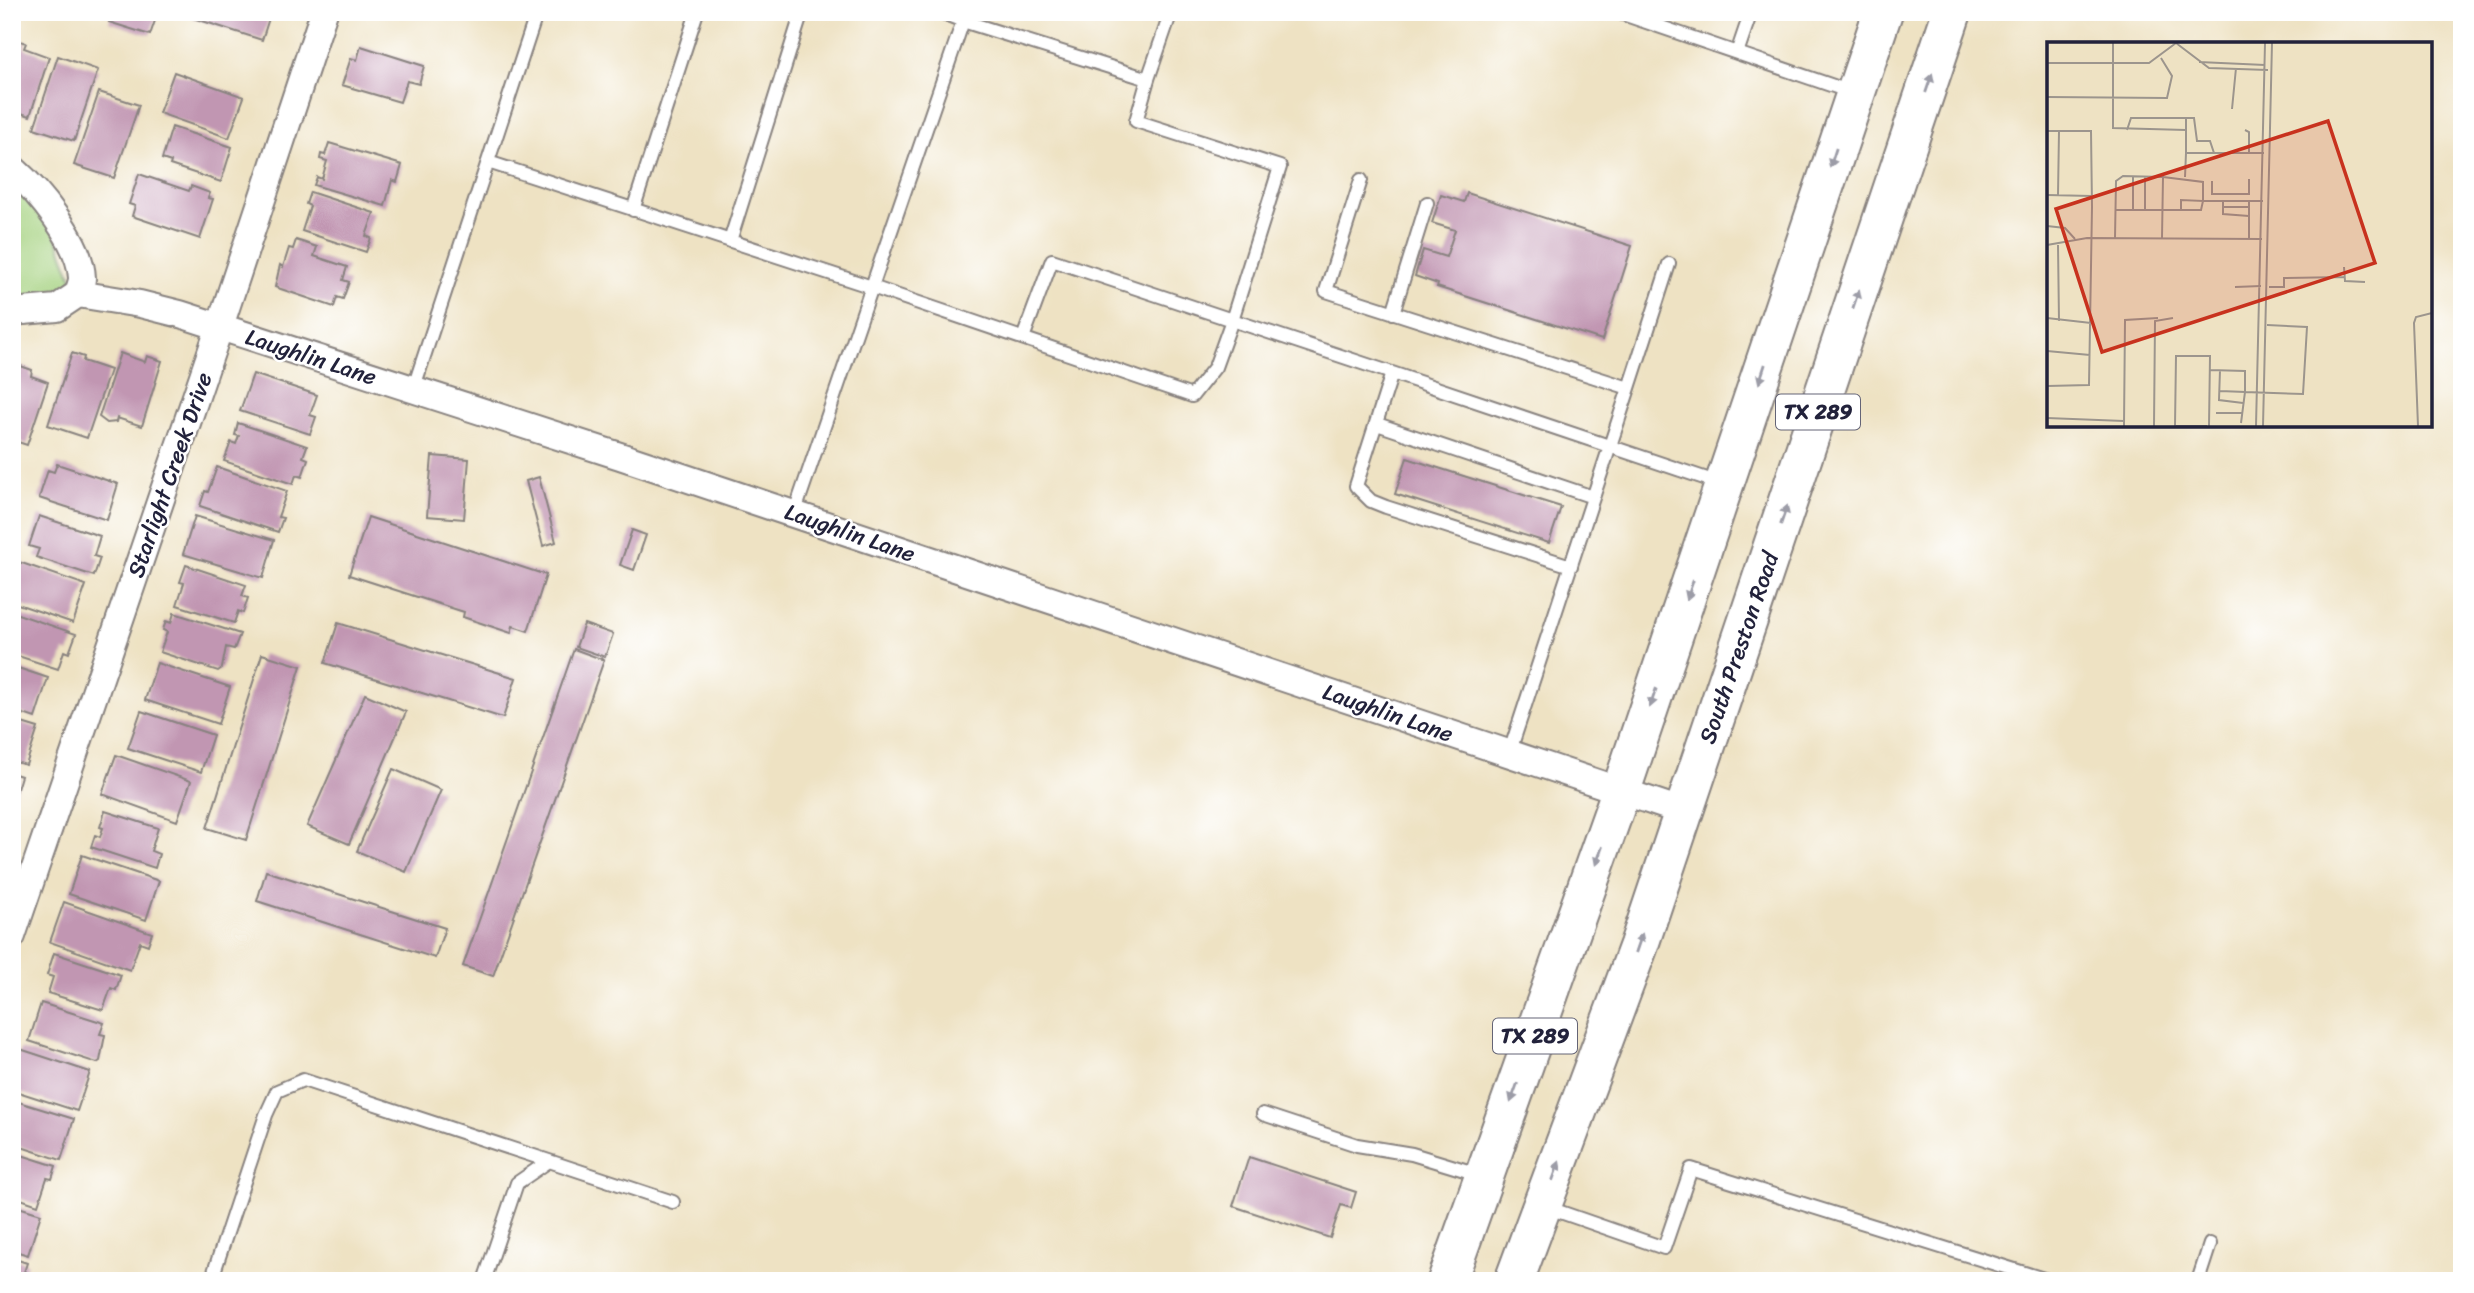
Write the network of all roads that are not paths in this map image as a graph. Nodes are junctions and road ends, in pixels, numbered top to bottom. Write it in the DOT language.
graph roads {
  1 [pos="324,12"];
  2 [pos="537,12"];
  3 [pos="697,12"];
  4 [pos="802,12"];
  5 [pos="940,12"];
  6 [pos="1171,12"];
  7 [pos="1617,12"];
  8 [pos="1751,12"];
  9 [pos="1883,12"];
  10 [pos="1952,12"];
  11 [pos="963,20"];
  12 [pos="1737,53"];
  13 [pos="1148,79"];
  14 [pos="1855,94"];
  15 [pos="488,162"];
  16 [pos="12,168"];
  17 [pos="1362,180"];
  18 [pos="1427,203"];
  19 [pos="633,210"];
  20 [pos="730,241"];
  21 [pos="1669,264"];
  22 [pos="872,287"];
  23 [pos="78,294"];
  24 [pos="12,312"];
  25 [pos="1393,313"];
  26 [pos="1232,320"];
  27 [pos="220,326"];
  28 [pos="1023,338"];
  29 [pos="1392,373"];
  30 [pos="1629,388"];
  31 [pos="413,390"];
  32 [pos="1377,424"];
  33 [pos="1609,447"];
  34 [pos="1726,485"];
  35 [pos="1593,497"];
  36 [pos="794,514"];
  37 [pos="1571,566"];
  38 [pos="1509,754"];
  39 [pos="1622,791"];
  40 [pos="1684,812"];
  41 [pos="12,936"];
  42 [pos="1264,1114"];
  43 [pos="549,1161"];
  44 [pos="1485,1177"];
  45 [pos="673,1202"];
  46 [pos="1543,1206"];
  47 [pos="2210,1244"];
  48 [pos="211,1281"];
  49 [pos="484,1281"];
  50 [pos="1447,1281"];
  51 [pos="1514,1281"];
  52 [pos="2050,1281"];
  53 [pos="2198,1281"];
  1 -- 27 [label="street, Starlight Creek Drive"];
  2 -- 15 [label="lane"];
  3 -- 19 [label="lane"];
  4 -- 20 [label="lane"];
  5 -- 11 [label="lane"];
  6 -- 13 [label="lane"];
  7 -- 12 [label="lane"];
  8 -- 12 [label="lane"];
  9 -- 14 [label="main road, TX 289"];
  40 -- 10 [label="main road, South Preston Road / TX 289, one-way"];
  11 -- 13 [label="lane"];
  11 -- 22 [label="lane"];
  12 -- 14 [label="lane"];
  13 -- 26 [label="lane"];
  14 -- 34 [label="main road, TX 289, one-way"];
  15 -- 19 [label="lane"];
  15 -- 31 [label="lane"];
  16 -- 23 [label="street"];
  17 -- 25 [label="lane"];
  18 -- 25 [label="lane"];
  19 -- 20 [label="lane"];
  20 -- 22 [label="lane"];
  21 -- 30 [label="lane"];
  22 -- 28 [label="lane"];
  22 -- 36 [label="lane"];
  23 -- 24 [label="street"];
  23 -- 27 [label="street, Laughlin Lane"];
  25 -- 30 [label="lane"];
  26 -- 28 [label="lane"];
  26 -- 28 [label="lane"];
  26 -- 29 [label="lane"];
  27 -- 31 [label="street, Laughlin Lane"];
  27 -- 41 [label="street, Starlight Creek Drive"];
  29 -- 32 [label="lane"];
  29 -- 33 [label="lane"];
  30 -- 33 [label="lane"];
  31 -- 36 [label="street, Laughlin Lane"];
  32 -- 35 [label="lane"];
  32 -- 37 [label="lane"];
  33 -- 34 [label="lane"];
  33 -- 35 [label="lane"];
  34 -- 39 [label="main road, TX 289, one-way"];
  35 -- 37 [label="lane"];
  36 -- 38 [label="street, Laughlin Lane"];
  37 -- 38 [label="lane"];
  38 -- 39 [label="street, Laughlin Lane"];
  39 -- 40 [label="street, Laughlin Lane"];
  39 -- 44 [label="main road, TX 289, one-way"];
  46 -- 40 [label="main road, South Preston Road / TX 289, one-way"];
  42 -- 44 [label="lane"];
  43 -- 45 [label="lane"];
  43 -- 48 [label="lane"];
  43 -- 49 [label="lane"];
  44 -- 50 [label="main road, TX 289"];
  46 -- 51 [label="main road, South Preston Road / TX 289"];
  46 -- 52 [label="lane"];
  47 -- 53 [label="lane"];
}
